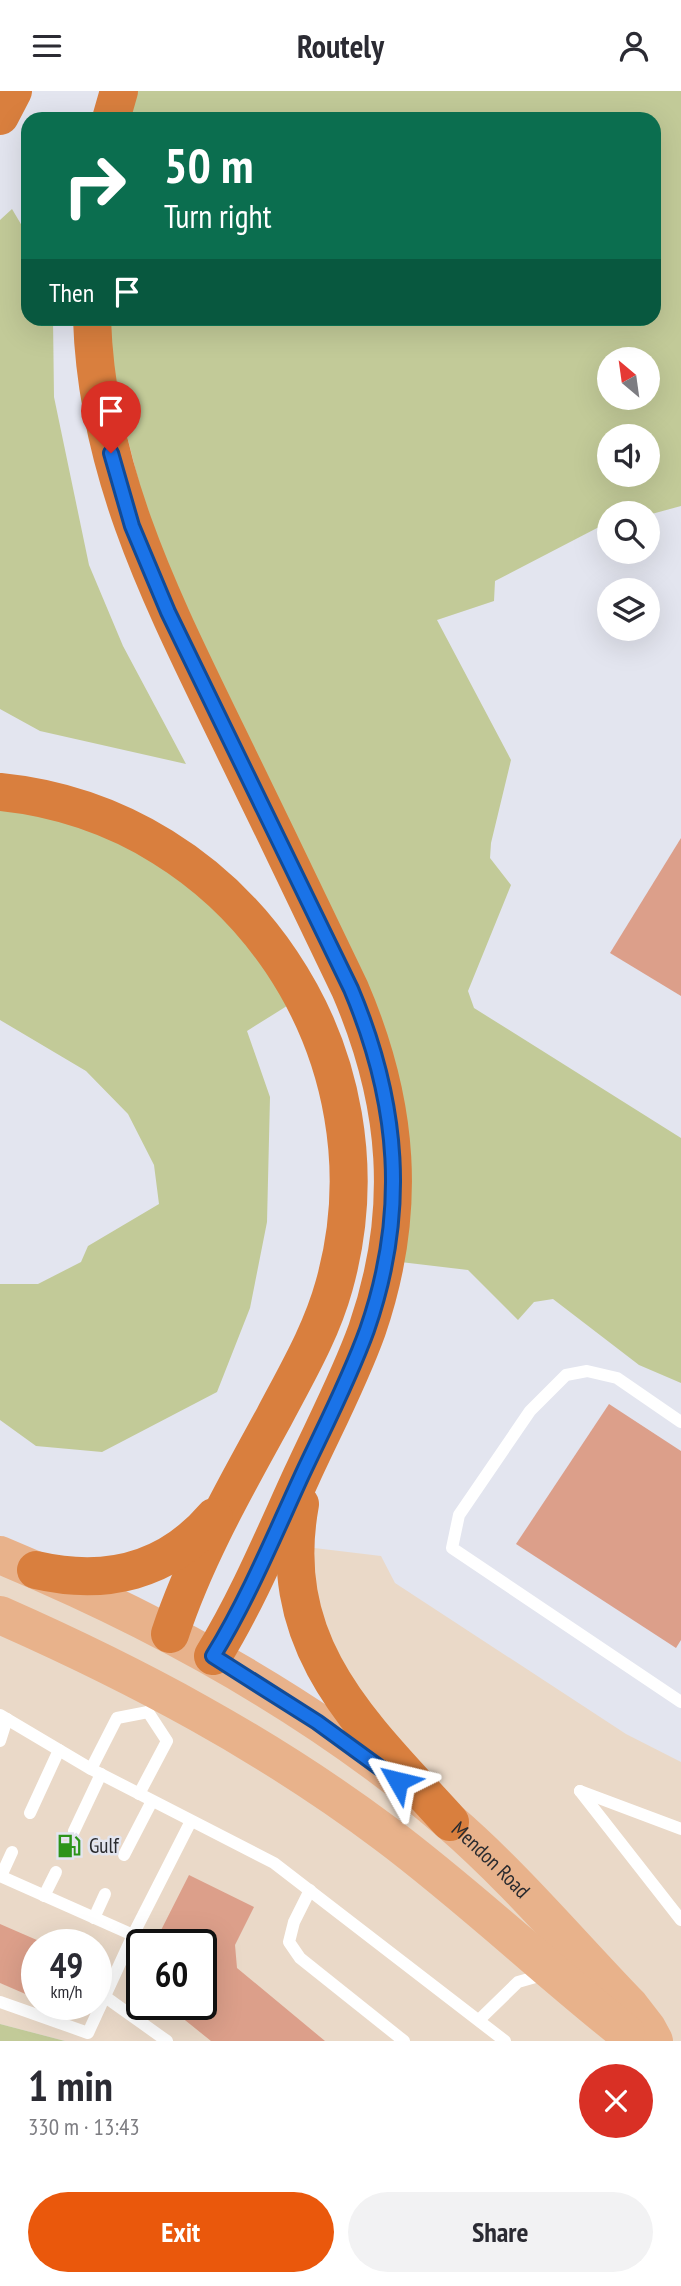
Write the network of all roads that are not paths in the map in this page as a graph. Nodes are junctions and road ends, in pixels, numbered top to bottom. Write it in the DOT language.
graph roads {
  1 [pos="13,91"];
  2 [pos="119,91"];
  3 [pos="113,112"];
  4 [pos="0,116"];
  5 [pos="93,326"];
  6 [pos="0,792"];
  7 [pos="681,1422"];
  8 [pos="321,1434"];
  9 [pos="236,1487"];
  10 [pos="0,1555"];
  11 [pos="36,1570"];
  12 [pos="0,1615"];
  13 [pos="170,1634"];
  14 [pos="213,1656"];
  15 [pos="154,1701"];
  16 [pos="681,1702"];
  17 [pos="3,1717"];
  18 [pos="0,1741"];
  19 [pos="59,1750"];
  20 [pos="96,1771"];
  21 [pos="139,1794"];
  22 [pos="152,1801"];
  23 [pos="30,1814"];
  24 [pos="191,1821"];
  25 [pos="450,1822"];
  26 [pos="681,1829"];
  27 [pos="74,1831"];
  28 [pos="12,1852"];
  29 [pos="124,1855"];
  30 [pos="56,1872"];
  31 [pos="0,1876"];
  32 [pos="310,1890"];
  33 [pos="105,1894"];
  34 [pos="44,1896"];
  35 [pos="94,1918"];
  36 [pos="681,1920"];
  37 [pos="136,1929"];
  38 [pos="126,1932"];
  39 [pos="126,1950"];
  40 [pos="555,1972"];
  41 [pos="112,1979"];
  42 [pos="0,2002"];
  43 [pos="112,2002"];
  44 [pos="21,2009"];
  45 [pos="479,2019"];
  46 [pos="51,2020"];
  47 [pos="94,2020"];
  48 [pos="167,2041"];
  49 [pos="404,2041"];
  50 [pos="505,2041"];
  51 [pos="636,2041"];
  52 [pos="654,2041"];
  1 -- 4 [label="highway"];
  2 -- 3 [label="highway"];
  5 -- 8 [label="highway"];
  6 -- 9 [label="highway"];
  7 -- 16 [label="lane"];
  8 -- 14 [label="highway"];
  8 -- 25 [label="highway"];
  9 -- 11 [label="highway"];
  9 -- 13 [label="highway"];
  10 -- 11 [label="main road, Mendon Road"];
  11 -- 13 [label="main road, Mendon Road"];
  12 -- 15 [label="main road, Mendon Road"];
  13 -- 14 [label="main road, Mendon Road"];
  13 -- 15 [label="main road"];
  14 -- 15 [label="main road"];
  14 -- 25 [label="main road, Mendon Road"];
  15 -- 20 [label="lane"];
  15 -- 21 [label="lane"];
  15 -- 40 [label="main road, Mendon Road"];
  17 -- 18 [label="lane"];
  17 -- 19 [label="lane"];
  19 -- 20 [label="lane"];
  19 -- 23 [label="lane"];
  20 -- 21 [label="lane"];
  20 -- 27 [label="lane"];
  21 -- 22 [label="lane"];
  22 -- 24 [label="lane"];
  22 -- 29 [label="lane"];
  24 -- 32 [label="lane"];
  24 -- 37 [label="lane"];
  25 -- 52 [label="main road, Mendon Road"];
  26 -- 36 [label="lane"];
  28 -- 31 [label="lane"];
  30 -- 34 [label="lane"];
  31 -- 34 [label="lane"];
  32 -- 45 [label="lane"];
  32 -- 49 [label="lane"];
  33 -- 35 [label="lane"];
  34 -- 35 [label="lane"];
  35 -- 38 [label="lane"];
  39 -- 41 [label="lane"];
  40 -- 45 [label="lane"];
  40 -- 51 [label="main road, Mendon Road"];
  42 -- 44 [label="lane"];
  43 -- 48 [label="lane"];
  45 -- 50 [label="lane"];
  46 -- 47 [label="lane"];
}
